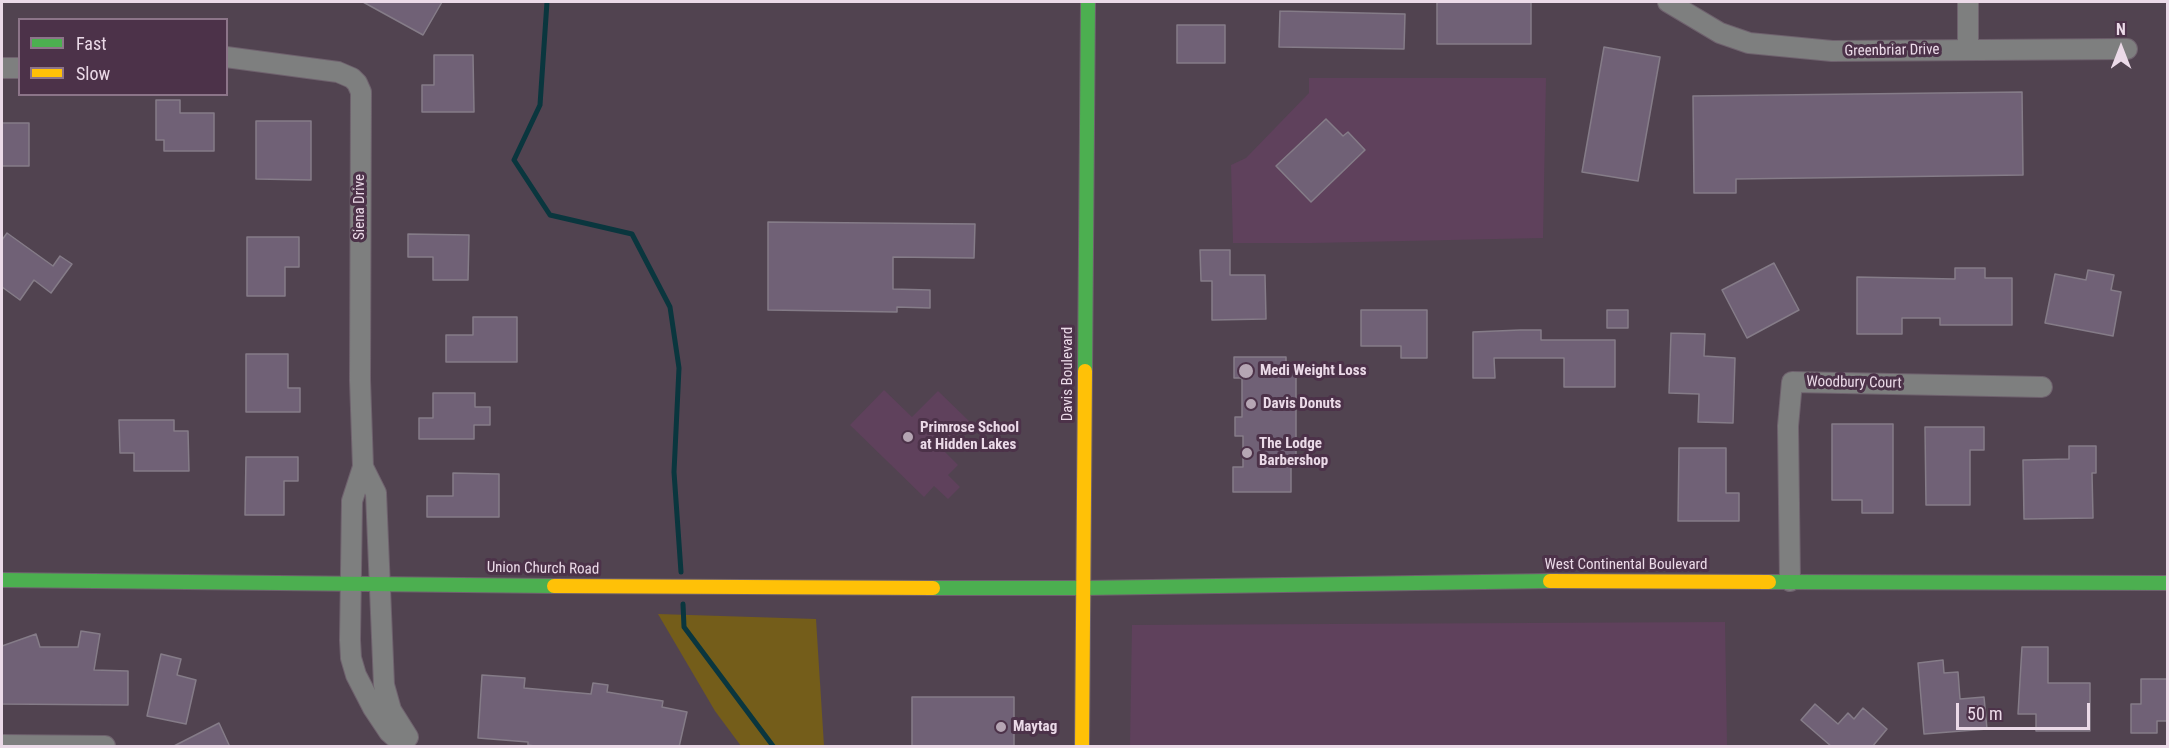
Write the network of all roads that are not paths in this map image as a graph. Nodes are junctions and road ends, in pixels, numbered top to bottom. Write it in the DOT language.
graph roads {
  1 [pos="1088,2"];
  2 [pos="1668,2"];
  3 [pos="1968,2"];
  4 [pos="2127,49"];
  5 [pos="1968,50"];
  6 [pos="228,57"];
  7 [pos="2,68"];
  8 [pos="18,68"];
  9 [pos="2042,387"];
  10 [pos="363,467"];
  11 [pos="2,580"];
  12 [pos="1790,581"];
  13 [pos="351,583"];
  14 [pos="2168,583"];
  15 [pos="379,584"];
  16 [pos="1084,588"];
  17 [pos="2,745"];
  18 [pos="105,747"];
  19 [pos="405,747"];
  20 [pos="416,747"];
  21 [pos="1082,747"];
  1 -- 16 [label="main road, Davis Boulevard"];
  2 -- 5 [label="street, Greenbriar Drive"];
  3 -- 5 [label="street"];
  4 -- 5 [label="street, Greenbriar Drive"];
  6 -- 10 [label="street, Siena Drive"];
  7 -- 8 [label="street"];
  9 -- 12 [label="street, Woodbury Court"];
  10 -- 13 [label="street, Siena Drive"];
  10 -- 15 [label="street, Siena Drive"];
  11 -- 13 [label="main road, Union Church Road"];
  12 -- 14 [label="main road, West Continental Boulevard"];
  12 -- 16 [label="main road, West Continental Boulevard"];
  13 -- 15 [label="main road, Union Church Road"];
  13 -- 19 [label="street, Siena Drive"];
  15 -- 16 [label="main road, Union Church Road"];
  15 -- 20 [label="street, Siena Drive"];
  16 -- 21 [label="main road, Davis Boulevard"];
  17 -- 18 [label="street"];
}
